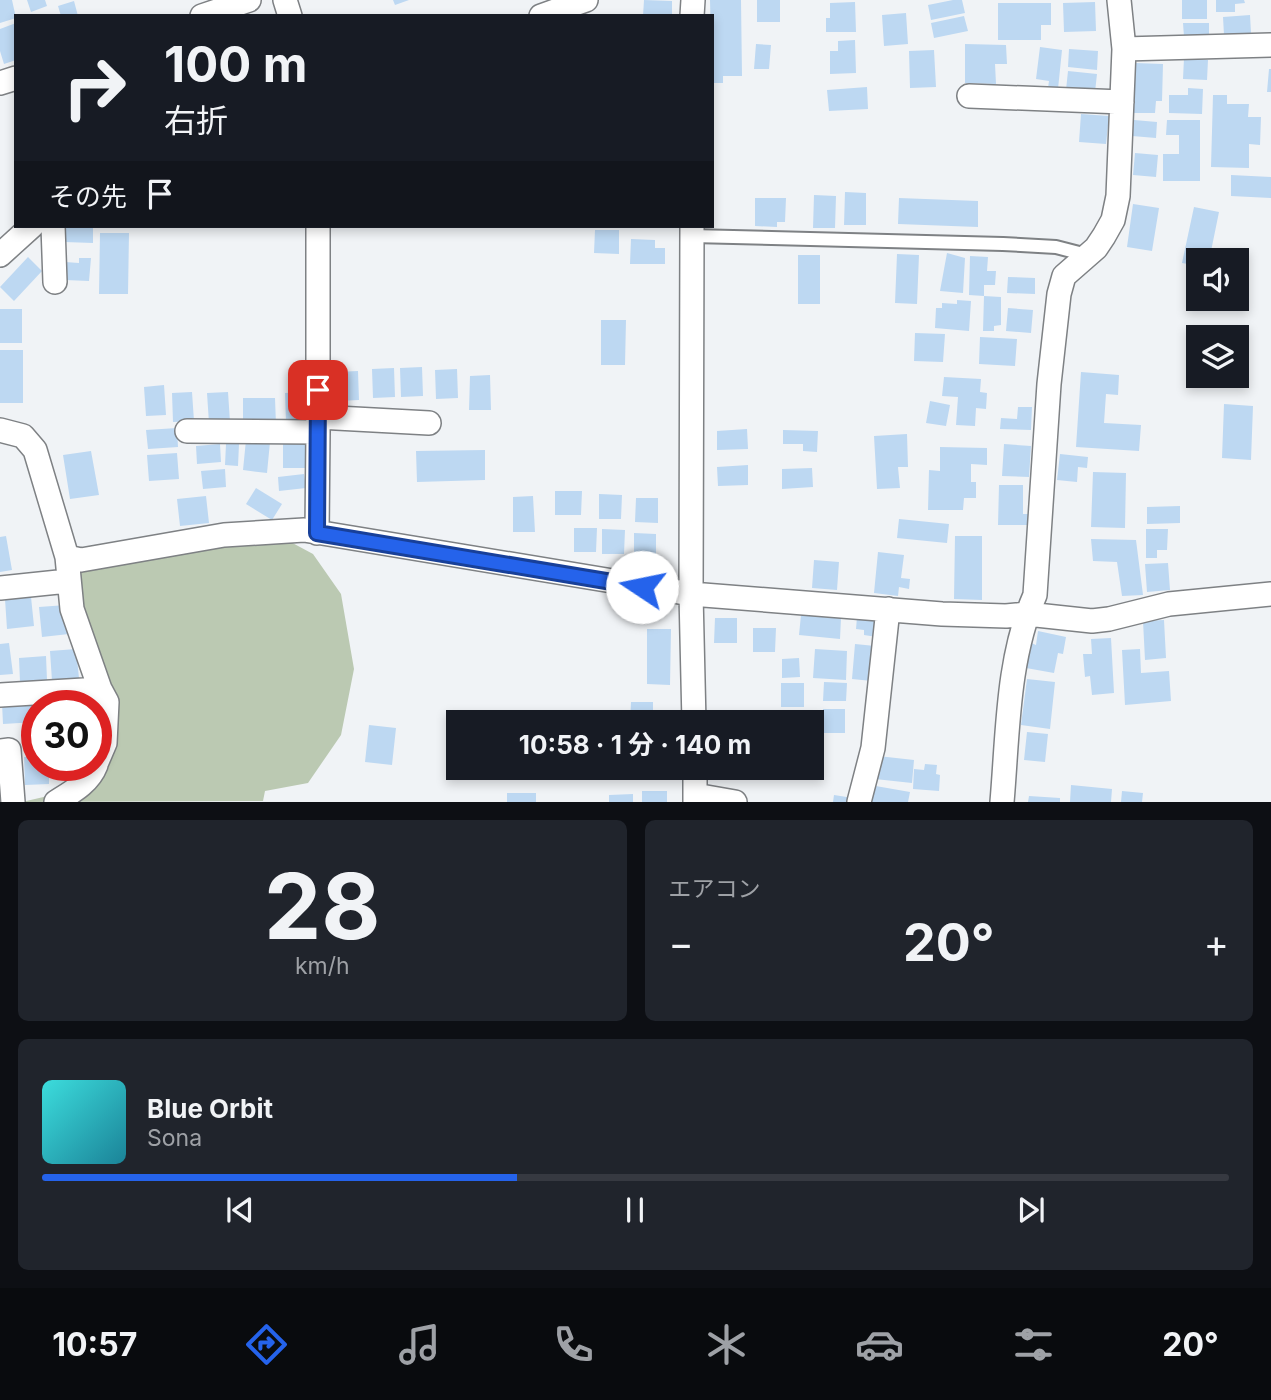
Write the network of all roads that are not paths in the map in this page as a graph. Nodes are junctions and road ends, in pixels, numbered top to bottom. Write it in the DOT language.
graph roads {
  1 [pos="249,0"];
  2 [pos="586,0"];
  3 [pos="1119,0"];
  4 [pos="208,14"];
  5 [pos="547,14"];
  6 [pos="1271,45"];
  7 [pos="1125,49"];
  8 [pos="969,96"];
  9 [pos="1122,102"];
  10 [pos="30,228"];
  11 [pos="53,228"];
  12 [pos="318,228"];
  13 [pos="692,231"];
  14 [pos="0,255"];
  15 [pos="1087,255"];
  16 [pos="55,282"];
  17 [pos="429,423"];
  18 [pos="318,424"];
  19 [pos="0,430"];
  20 [pos="187,431"];
  21 [pos="317,533"];
  22 [pos="68,557"];
  23 [pos="68,581"];
  24 [pos="0,588"];
  25 [pos="691,594"];
  26 [pos="1271,594"];
  27 [pos="888,609"];
  28 [pos="1027,614"];
  29 [pos="100,689"];
  30 [pos="0,695"];
  31 [pos="694,710"];
  32 [pos="0,751"];
  33 [pos="695,780"];
  34 [pos="85,781"];
  35 [pos="695,798"];
  36 [pos="13,802"];
  37 [pos="56,802"];
  38 [pos="735,802"];
  39 [pos="859,802"];
  40 [pos="1002,802"];
  1 -- 4 [label="street"];
  2 -- 5 [label="street"];
  3 -- 7 [label="street"];
  6 -- 7 [label="street"];
  7 -- 9 [label="street"];
  8 -- 9 [label="street"];
  9 -- 15 [label="street"];
  10 -- 14 [label="street"];
  11 -- 16 [label="street"];
  12 -- 18 [label="street"];
  13 -- 15 [label="lane"];
  13 -- 25 [label="street"];
  15 -- 28 [label="street"];
  17 -- 18 [label="street"];
  18 -- 20 [label="street"];
  18 -- 21 [label="street"];
  19 -- 22 [label="street"];
  21 -- 22 [label="street"];
  21 -- 25 [label="street"];
  22 -- 23 [label="street"];
  23 -- 24 [label="street"];
  23 -- 29 [label="street"];
  25 -- 27 [label="street"];
  25 -- 31 [label="street"];
  26 -- 28 [label="street"];
  27 -- 28 [label="street"];
  27 -- 39 [label="street"];
  28 -- 40 [label="street"];
  29 -- 30 [label="street"];
  32 -- 36 [label="street"];
  33 -- 35 [label="street"];
  34 -- 37 [label="street"];
  35 -- 38 [label="street"];
}
